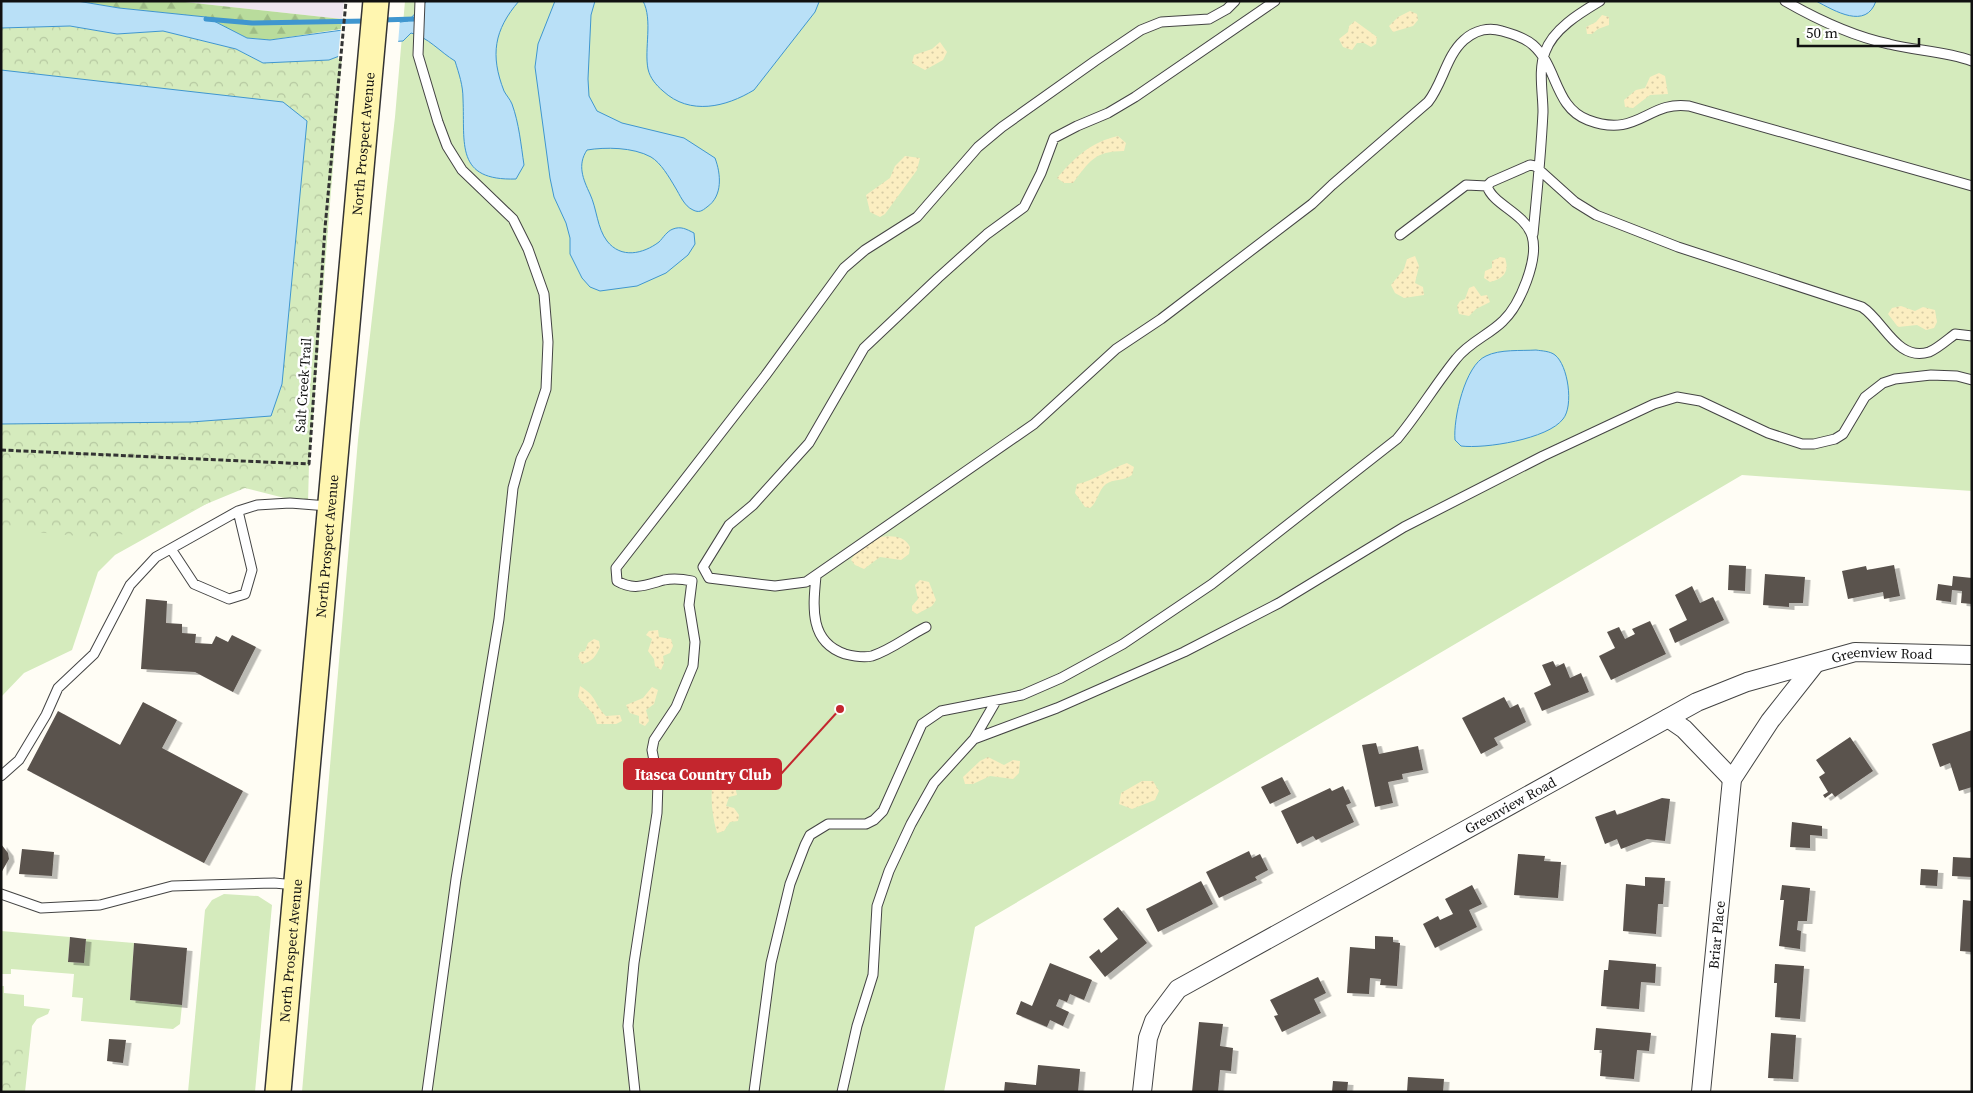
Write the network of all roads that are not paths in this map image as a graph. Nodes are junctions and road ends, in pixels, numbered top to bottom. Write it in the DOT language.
graph roads {
  1 [pos="376,1"];
  2 [pos="1235,1"];
  3 [pos="1275,1"];
  4 [pos="1600,1"];
  5 [pos="1785,1"];
  6 [pos="420,2"];
  7 [pos="1543,57"];
  8 [pos="1972,61"];
  9 [pos="1538,168"];
  10 [pos="1487,186"];
  11 [pos="1972,186"];
  12 [pos="1400,235"];
  13 [pos="1533,238"];
  14 [pos="1972,336"];
  15 [pos="1972,380"];
  16 [pos="331,506"];
  17 [pos="238,511"];
  18 [pos="172,549"];
  19 [pos="704,573"];
  20 [pos="816,576"];
  21 [pos="692,580"];
  22 [pos="926,627"];
  23 [pos="1971,656"];
  24 [pos="1815,664"];
  25 [pos="996,701"];
  26 [pos="1668,718"];
  27 [pos="974,739"];
  28 [pos="1,776"];
  29 [pos="1732,779"];
  30 [pos="297,885"];
  31 [pos="1,894"];
  32 [pos="278,1092"];
  33 [pos="427,1092"];
  34 [pos="635,1092"];
  35 [pos="754,1092"];
  36 [pos="842,1092"];
  37 [pos="1142,1092"];
  38 [pos="1701,1092"];
  1 -- 16 [label="main road, North Prospect Avenue"];
  2 -- 21 [label="lane"];
  3 -- 19 [label="lane"];
  4 -- 7 [label="lane"];
  5 -- 8 [label="lane"];
  6 -- 33 [label="lane"];
  7 -- 9 [label="lane"];
  7 -- 11 [label="lane"];
  7 -- 20 [label="lane"];
  9 -- 10 [label="lane"];
  9 -- 13 [label="lane"];
  9 -- 14 [label="lane"];
  10 -- 12 [label="lane"];
  10 -- 13 [label="lane"];
  13 -- 25 [label="lane"];
  15 -- 27 [label="lane"];
  16 -- 17 [label="lane"];
  16 -- 30 [label="main road, North Prospect Avenue"];
  17 -- 18 [label="lane"];
  17 -- 18 [label="lane"];
  18 -- 28 [label="lane"];
  19 -- 20 [label="lane"];
  19 -- 21 [label="lane"];
  20 -- 22 [label="lane"];
  21 -- 34 [label="lane"];
  23 -- 24 [label="street, Greenview Road"];
  24 -- 26 [label="street, Greenview Road"];
  24 -- 29 [label="street, Briar Place"];
  25 -- 27 [label="lane"];
  25 -- 35 [label="lane"];
  26 -- 29 [label="street"];
  26 -- 37 [label="street, Greenview Road"];
  27 -- 36 [label="lane"];
  29 -- 38 [label="street, Briar Place"];
  30 -- 31 [label="lane"];
  30 -- 32 [label="main road, North Prospect Avenue"];
}
